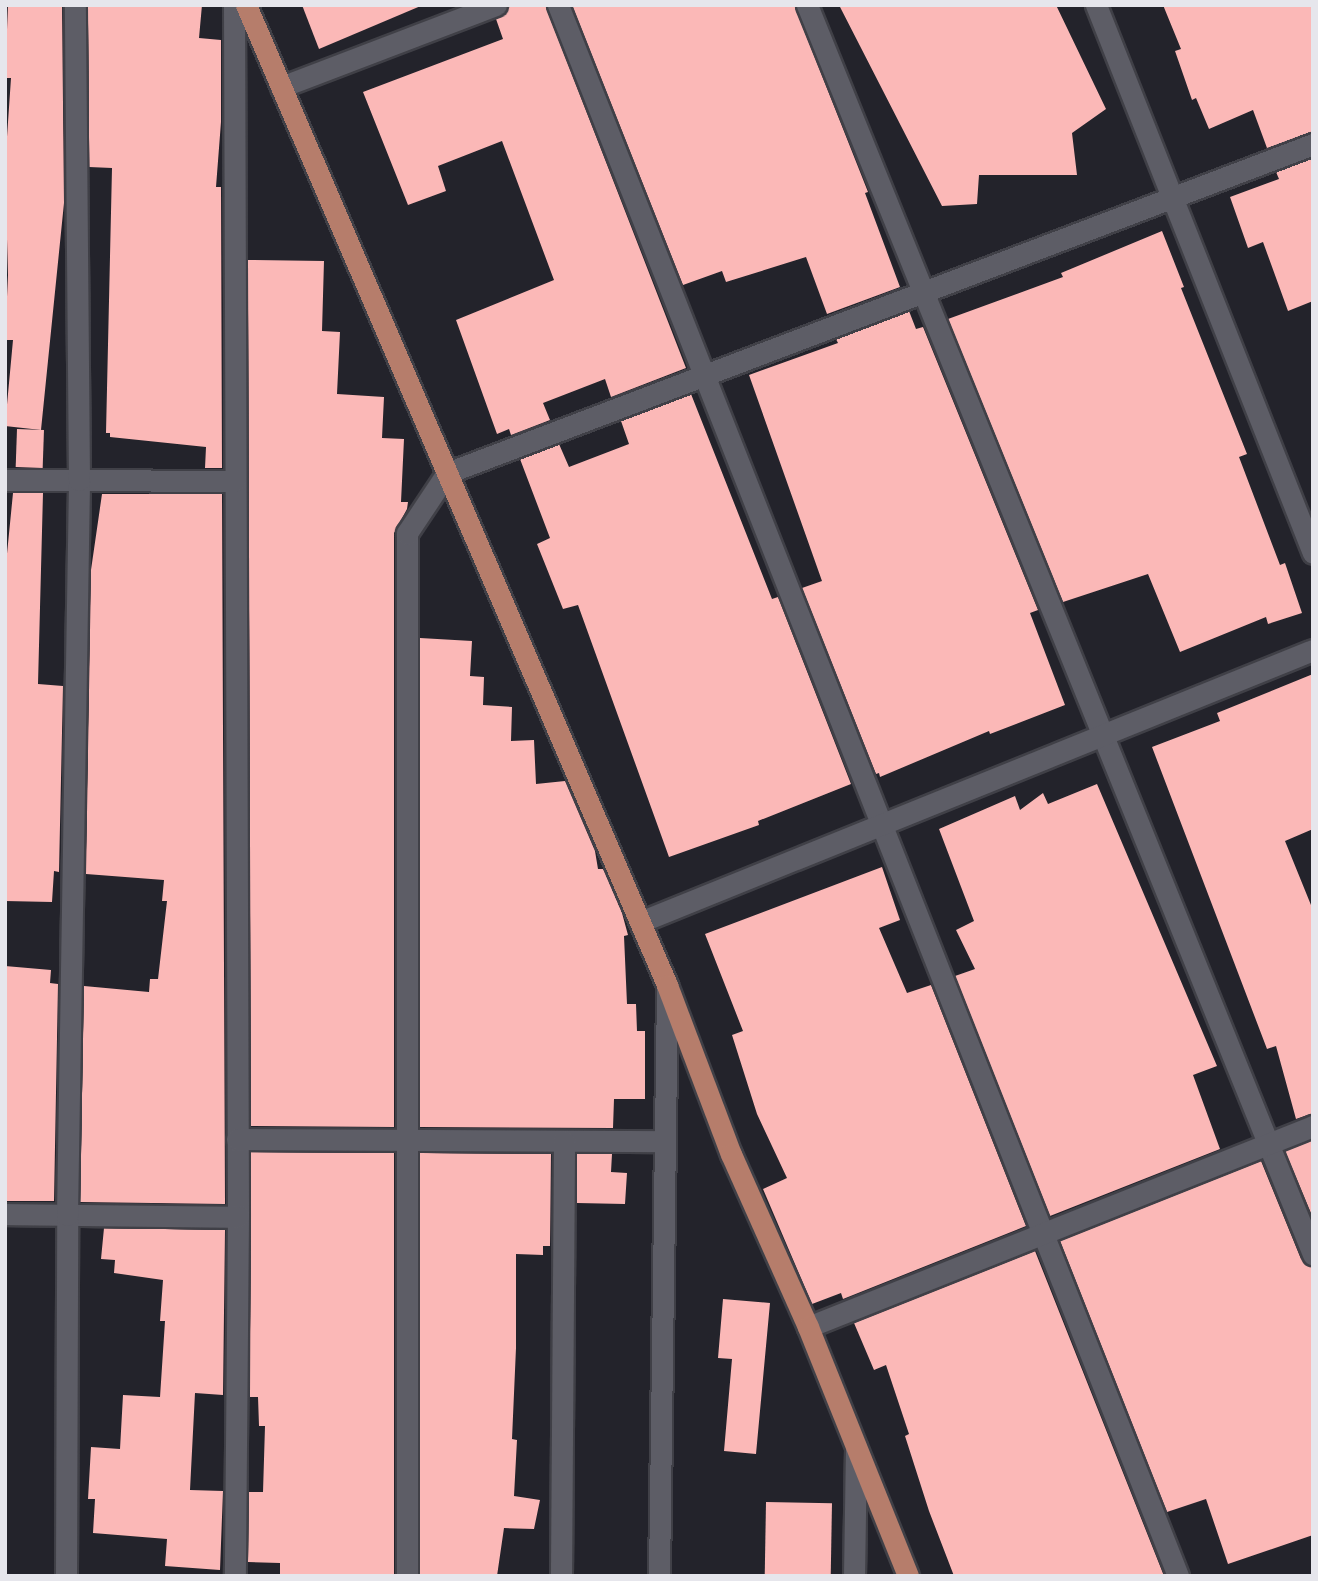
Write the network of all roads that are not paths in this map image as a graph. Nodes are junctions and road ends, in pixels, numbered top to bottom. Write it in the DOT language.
graph roads {
  1 [pos="75,5"];
  2 [pos="234,5"];
  3 [pos="246,5"];
  4 [pos="496,5"];
  5 [pos="558,5"];
  6 [pos="807,5"];
  7 [pos="1096,5"];
  8 [pos="281,87"];
  9 [pos="1313,144"];
  10 [pos="1172,197"];
  11 [pos="923,292"];
  12 [pos="704,375"];
  13 [pos="447,473"];
  14 [pos="5,480"];
  15 [pos="79,480"];
  16 [pos="235,481"];
  17 [pos="1313,553"];
  18 [pos="1313,650"];
  19 [pos="1102,735"];
  20 [pos="881,825"];
  21 [pos="640,922"];
  22 [pos="667,985"];
  23 [pos="1313,1126"];
  24 [pos="237,1139"];
  25 [pos="405,1140"];
  26 [pos="564,1140"];
  27 [pos="665,1141"];
  28 [pos="1268,1144"];
  29 [pos="5,1214"];
  30 [pos="67,1215"];
  31 [pos="238,1217"];
  32 [pos="1043,1234"];
  33 [pos="1313,1254"];
  34 [pos="808,1327"];
  35 [pos="856,1447"];
  36 [pos="66,1576"];
  37 [pos="234,1576"];
  38 [pos="407,1576"];
  39 [pos="561,1576"];
  40 [pos="659,1576"];
  41 [pos="854,1576"];
  42 [pos="908,1576"];
  43 [pos="1178,1576"];
  1 -- 15 [label="street"];
  2 -- 16 [label="street"];
  3 -- 8 [label="main road"];
  4 -- 8 [label="street"];
  5 -- 12 [label="street"];
  6 -- 11 [label="street"];
  7 -- 10 [label="street"];
  8 -- 13 [label="main road"];
  9 -- 10 [label="street"];
  10 -- 11 [label="street"];
  10 -- 17 [label="street"];
  11 -- 12 [label="street"];
  11 -- 19 [label="street"];
  12 -- 13 [label="street"];
  12 -- 20 [label="street"];
  13 -- 21 [label="main road"];
  13 -- 25 [label="street"];
  14 -- 15 [label="street"];
  15 -- 16 [label="street"];
  15 -- 30 [label="street"];
  16 -- 24 [label="street"];
  18 -- 19 [label="street"];
  19 -- 20 [label="street"];
  19 -- 28 [label="street"];
  20 -- 21 [label="street"];
  20 -- 32 [label="street"];
  21 -- 22 [label="main road"];
  22 -- 27 [label="street"];
  22 -- 34 [label="main road"];
  23 -- 28 [label="street"];
  24 -- 25 [label="street"];
  24 -- 31 [label="street"];
  25 -- 26 [label="street"];
  25 -- 38 [label="street"];
  26 -- 27 [label="street"];
  26 -- 39 [label="street"];
  27 -- 40 [label="street"];
  28 -- 32 [label="street"];
  28 -- 33 [label="street"];
  29 -- 30 [label="street"];
  30 -- 31 [label="street"];
  30 -- 36 [label="street"];
  31 -- 37 [label="street"];
  32 -- 34 [label="street"];
  32 -- 43 [label="street"];
  34 -- 35 [label="main road"];
  35 -- 41 [label="street"];
  35 -- 42 [label="main road"];
}
